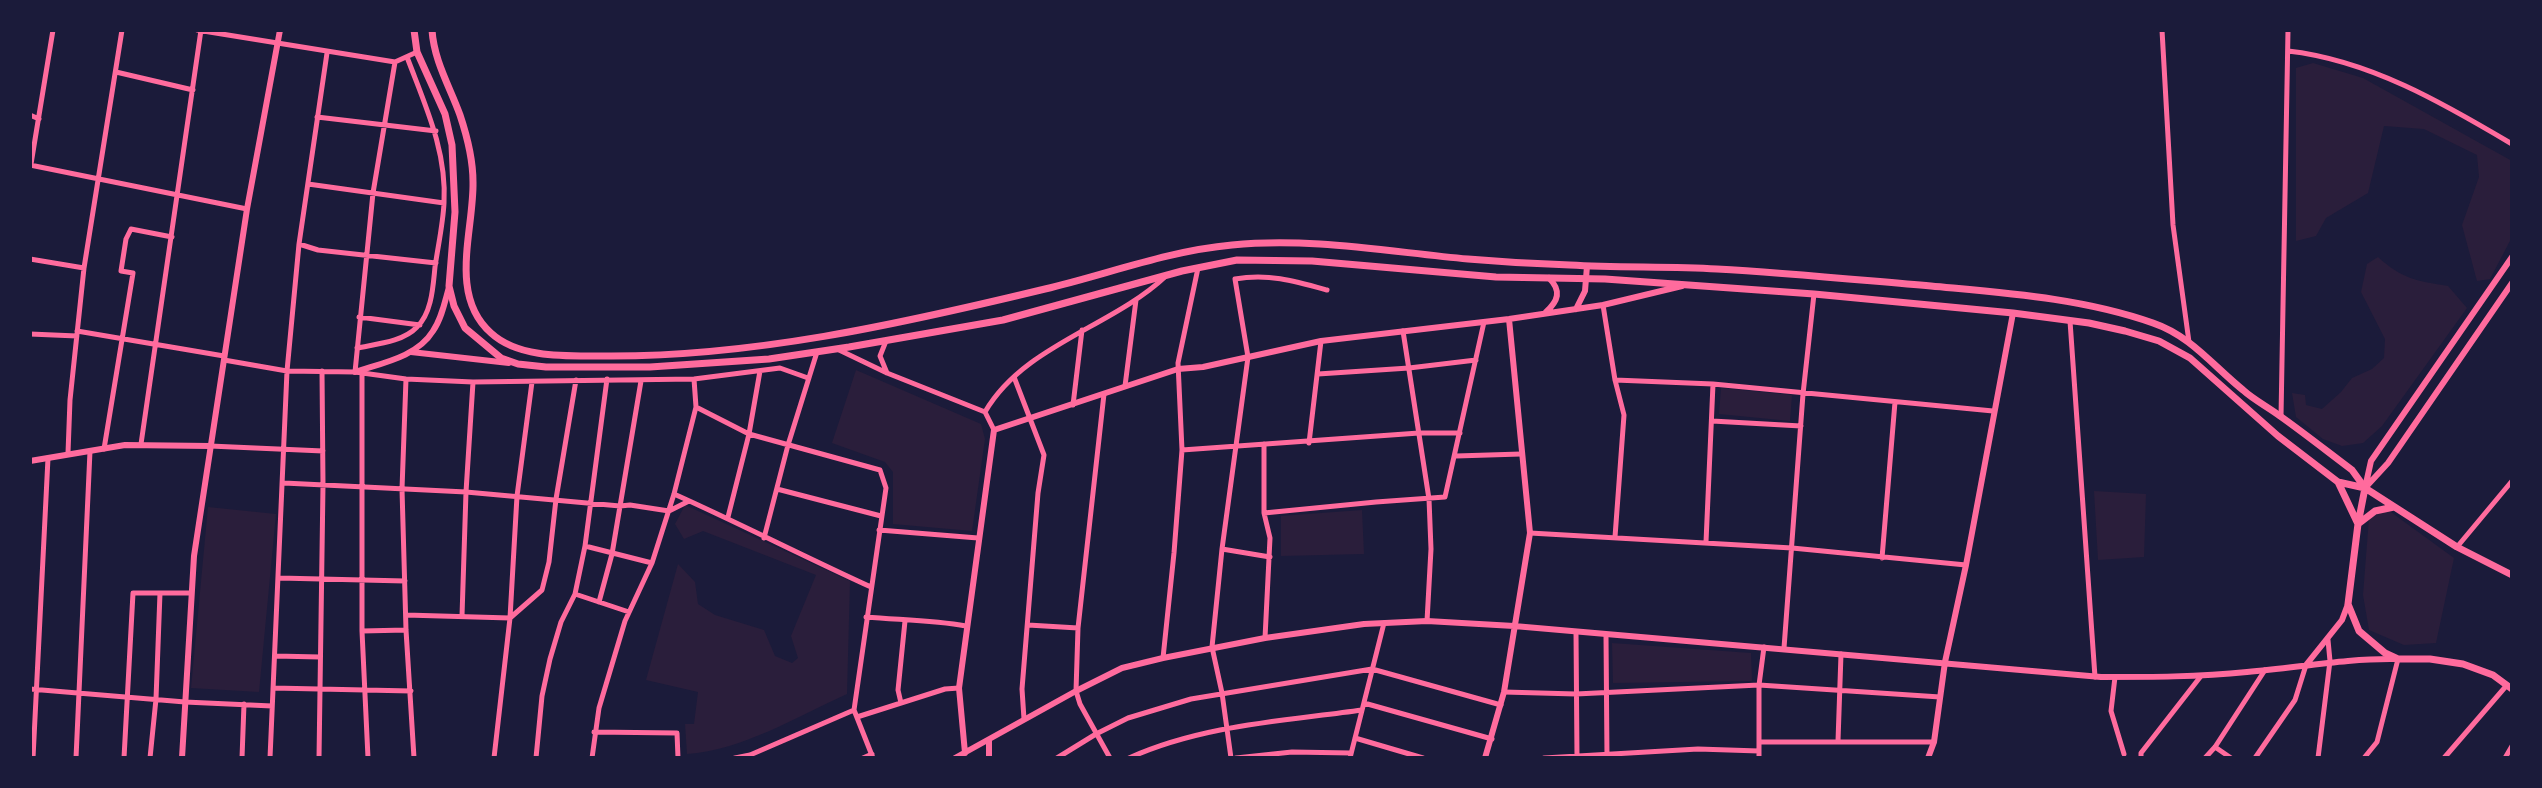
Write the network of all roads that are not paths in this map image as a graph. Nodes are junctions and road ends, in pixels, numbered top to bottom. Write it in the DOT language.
graph roads {
  1 [pos="53,30"];
  2 [pos="122,30"];
  3 [pos="199,30"];
  4 [pos="280,30"];
  5 [pos="414,30"];
  6 [pos="432,30"];
  7 [pos="2162,30"];
  8 [pos="2289,30"];
  9 [pos="277,43"];
  10 [pos="2288,51"];
  11 [pos="417,52"];
  12 [pos="327,53"];
  13 [pos="407,57"];
  14 [pos="395,62"];
  15 [pos="116,72"];
  16 [pos="193,90"];
  17 [pos="30,115"];
  18 [pos="317,117"];
  19 [pos="39,119"];
  20 [pos="384,124"];
  21 [pos="436,131"];
  22 [pos="2512,144"];
  23 [pos="30,164"];
  24 [pos="99,179"];
  25 [pos="308,184"];
  26 [pos="373,193"];
  27 [pos="177,196"];
  28 [pos="444,202"];
  29 [pos="247,209"];
  30 [pos="172,237"];
  31 [pos="299,244"];
  32 [pos="368,255"];
  33 [pos="2512,258"];
  34 [pos="30,259"];
  35 [pos="436,263"];
  36 [pos="1587,266"];
  37 [pos="84,268"];
  38 [pos="1198,268"];
  39 [pos="1168,274"];
  40 [pos="1549,278"];
  41 [pos="1587,279"];
  42 [pos="2512,283"];
  43 [pos="1686,285"];
  44 [pos="449,286"];
  45 [pos="1327,290"];
  46 [pos="1814,294"];
  47 [pos="1136,300"];
  48 [pos="1604,304"];
  49 [pos="1576,309"];
  50 [pos="1546,313"];
  51 [pos="2013,313"];
  52 [pos="359,317"];
  53 [pos="1509,320"];
  54 [pos="2070,321"];
  55 [pos="1484,322"];
  56 [pos="420,325"];
  57 [pos="1082,330"];
  58 [pos="1402,331"];
  59 [pos="30,334"];
  60 [pos="77,334"];
  61 [pos="121,340"];
  62 [pos="886,341"];
  63 [pos="1321,341"];
  64 [pos="2189,342"];
  65 [pos="155,345"];
  66 [pos="357,348"];
  67 [pos="837,349"];
  68 [pos="411,352"];
  69 [pos="817,352"];
  70 [pos="1248,357"];
  71 [pos="224,358"];
  72 [pos="1476,360"];
  73 [pos="518,364"];
  74 [pos="1178,369"];
  75 [pos="1409,369"];
  76 [pos="322,370"];
  77 [pos="287,371"];
  78 [pos="760,371"];
  79 [pos="359,372"];
  80 [pos="887,373"];
  81 [pos="1318,375"];
  82 [pos="1014,376"];
  83 [pos="808,378"];
  84 [pos="406,379"];
  85 [pos="694,379"];
  86 [pos="576,380"];
  87 [pos="607,380"];
  88 [pos="1615,380"];
  89 [pos="641,381"];
  90 [pos="473,382"];
  91 [pos="532,382"];
  92 [pos="1713,384"];
  93 [pos="1125,386"];
  94 [pos="1104,394"];
  95 [pos="1803,394"];
  96 [pos="1895,402"];
  97 [pos="1073,405"];
  98 [pos="696,408"];
  99 [pos="1993,411"];
  100 [pos="985,412"];
  101 [pos="2281,417"];
  102 [pos="1031,418"];
  103 [pos="1712,421"];
  104 [pos="1801,426"];
  105 [pos="994,430"];
  106 [pos="1460,433"];
  107 [pos="749,434"];
  108 [pos="1419,434"];
  109 [pos="1309,443"];
  110 [pos="141,444"];
  111 [pos="1264,444"];
  112 [pos="788,445"];
  113 [pos="1236,445"];
  114 [pos="210,446"];
  115 [pos="104,449"];
  116 [pos="1182,450"];
  117 [pos="90,451"];
  118 [pos="284,451"];
  119 [pos="323,451"];
  120 [pos="68,453"];
  121 [pos="1521,454"];
  122 [pos="1456,456"];
  123 [pos="48,458"];
  124 [pos="30,461"];
  125 [pos="2512,481"];
  126 [pos="2338,482"];
  127 [pos="284,483"];
  128 [pos="323,485"];
  129 [pos="362,485"];
  130 [pos="2365,488"];
  131 [pos="402,489"];
  132 [pos="777,489"];
  133 [pos="466,492"];
  134 [pos="674,494"];
  135 [pos="517,496"];
  136 [pos="556,499"];
  137 [pos="1429,499"];
  138 [pos="689,501"];
  139 [pos="590,503"];
  140 [pos="620,506"];
  141 [pos="2394,507"];
  142 [pos="669,511"];
  143 [pos="1264,513"];
  144 [pos="881,516"];
  145 [pos="728,517"];
  146 [pos="2358,524"];
  147 [pos="879,530"];
  148 [pos="1530,533"];
  149 [pos="1615,537"];
  150 [pos="764,538"];
  151 [pos="978,538"];
  152 [pos="1706,542"];
  153 [pos="585,546"];
  154 [pos="2457,547"];
  155 [pos="1792,548"];
  156 [pos="1222,549"];
  157 [pos="612,554"];
  158 [pos="1270,557"];
  159 [pos="1882,558"];
  160 [pos="652,563"];
  161 [pos="1966,565"];
  162 [pos="2512,575"];
  163 [pos="279,578"];
  164 [pos="320,578"];
  165 [pos="362,580"];
  166 [pos="405,581"];
  167 [pos="871,587"];
  168 [pos="160,593"];
  169 [pos="191,593"];
  170 [pos="574,594"];
  171 [pos="599,602"];
  172 [pos="2348,604"];
  173 [pos="629,612"];
  174 [pos="406,615"];
  175 [pos="462,616"];
  176 [pos="866,617"];
  177 [pos="510,618"];
  178 [pos="905,621"];
  179 [pos="1427,621"];
  180 [pos="1384,622"];
  181 [pos="1028,625"];
  182 [pos="966,626"];
  183 [pos="1514,626"];
  184 [pos="1078,628"];
  185 [pos="406,630"];
  186 [pos="362,631"];
  187 [pos="1576,632"];
  188 [pos="1606,635"];
  189 [pos="1265,638"];
  190 [pos="2328,640"];
  191 [pos="1212,647"];
  192 [pos="1764,647"];
  193 [pos="1784,648"];
  194 [pos="1841,654"];
  195 [pos="275,656"];
  196 [pos="320,657"];
  197 [pos="1162,658"];
  198 [pos="2398,658"];
  199 [pos="2330,661"];
  200 [pos="1945,662"];
  201 [pos="2306,665"];
  202 [pos="1372,669"];
  203 [pos="2265,670"];
  204 [pos="2201,676"];
  205 [pos="2095,677"];
  206 [pos="2115,677"];
  207 [pos="1759,685"];
  208 [pos="2509,687"];
  209 [pos="273,688"];
  210 [pos="319,688"];
  211 [pos="959,688"];
  212 [pos="33,689"];
  213 [pos="364,689"];
  214 [pos="411,691"];
  215 [pos="1076,691"];
  216 [pos="1838,691"];
  217 [pos="79,692"];
  218 [pos="1504,692"];
  219 [pos="1605,692"];
  220 [pos="1222,693"];
  221 [pos="1576,694"];
  222 [pos="129,697"];
  223 [pos="1940,697"];
  224 [pos="156,699"];
  225 [pos="185,702"];
  226 [pos="901,703"];
  227 [pos="1364,703"];
  228 [pos="244,704"];
  229 [pos="1501,705"];
  230 [pos="272,706"];
  231 [pos="854,710"];
  232 [pos="1362,711"];
  233 [pos="857,717"];
  234 [pos="1024,719"];
  235 [pos="1225,728"];
  236 [pos="594,732"];
  237 [pos="1096,734"];
  238 [pos="1355,738"];
  239 [pos="1492,739"];
  240 [pos="989,740"];
  241 [pos="1838,741"];
  242 [pos="1760,742"];
  243 [pos="1934,742"];
  244 [pos="2512,746"];
  245 [pos="2215,747"];
  246 [pos="1759,751"];
  247 [pos="964,753"];
  248 [pos="2124,754"];
  249 [pos="1607,755"];
  250 [pos="872,756"];
  251 [pos="1351,756"];
  252 [pos="1577,757"];
  253 [pos="33,758"];
  254 [pos="75,758"];
  255 [pos="124,758"];
  256 [pos="150,758"];
  257 [pos="182,758"];
  258 [pos="242,758"];
  259 [pos="270,758"];
  260 [pos="319,758"];
  261 [pos="368,758"];
  262 [pos="414,758"];
  263 [pos="494,758"];
  264 [pos="536,758"];
  265 [pos="592,758"];
  266 [pos="678,758"];
  267 [pos="735,758"];
  268 [pos="863,758"];
  269 [pos="955,758"];
  270 [pos="989,758"];
  271 [pos="1057,758"];
  272 [pos="1110,758"];
  273 [pos="1129,758"];
  274 [pos="1231,758"];
  275 [pos="1236,758"];
  276 [pos="1423,758"];
  277 [pos="1485,758"];
  278 [pos="1544,758"];
  279 [pos="1759,758"];
  280 [pos="1928,758"];
  281 [pos="2141,758"];
  282 [pos="2205,758"];
  283 [pos="2231,758"];
  284 [pos="2255,758"];
  285 [pos="2318,758"];
  286 [pos="2364,758"];
  287 [pos="2444,758"];
  288 [pos="2505,758"];
  1 -- 19 [label="street"];
  2 -- 15 [label="street"];
  3 -- 9 [label="street"];
  3 -- 16 [label="street"];
  4 -- 9 [label="street"];
  5 -- 11 [label="main road"];
  6 -- 36 [label="main road"];
  7 -- 64 [label="street"];
  8 -- 10 [label="street"];
  9 -- 12 [label="street"];
  9 -- 29 [label="street"];
  10 -- 22 [label="street"];
  10 -- 101 [label="street"];
  11 -- 13 [label="street"];
  11 -- 44 [label="main road"];
  12 -- 14 [label="street"];
  12 -- 18 [label="street"];
  13 -- 14 [label="street"];
  13 -- 21 [label="street"];
  14 -- 20 [label="street"];
  15 -- 16 [label="street"];
  15 -- 24 [label="street"];
  16 -- 27 [label="street"];
  17 -- 19 [label="street"];
  18 -- 20 [label="street"];
  18 -- 25 [label="street"];
  19 -- 23 [label="street"];
  20 -- 21 [label="street"];
  20 -- 26 [label="street"];
  21 -- 28 [label="street"];
  23 -- 24 [label="street"];
  24 -- 27 [label="street"];
  24 -- 37 [label="street"];
  25 -- 26 [label="street"];
  25 -- 31 [label="street"];
  26 -- 28 [label="street"];
  26 -- 32 [label="street"];
  27 -- 29 [label="street"];
  27 -- 30 [label="street"];
  28 -- 35 [label="street"];
  29 -- 71 [label="street"];
  30 -- 61 [label="street"];
  30 -- 65 [label="street"];
  31 -- 32 [label="street"];
  31 -- 77 [label="street"];
  32 -- 35 [label="street"];
  32 -- 52 [label="street"];
  33 -- 130 [label="street"];
  34 -- 37 [label="street"];
  35 -- 56 [label="street"];
  36 -- 41 [label="street"];
  36 -- 64 [label="main road"];
  37 -- 60 [label="street"];
  38 -- 39 [label="main road"];
  38 -- 40 [label="main road"];
  38 -- 74 [label="street"];
  39 -- 47 [label="street"];
  39 -- 62 [label="main road"];
  40 -- 41 [label="main road"];
  40 -- 50 [label="street"];
  41 -- 43 [label="main road"];
  41 -- 49 [label="street"];
  42 -- 130 [label="street"];
  43 -- 46 [label="main road"];
  43 -- 48 [label="street"];
  44 -- 68 [label="street"];
  44 -- 73 [label="main road"];
  45 -- 70 [label="street"];
  46 -- 51 [label="main road"];
  46 -- 95 [label="street"];
  47 -- 57 [label="street"];
  47 -- 93 [label="street"];
  48 -- 49 [label="street"];
  48 -- 88 [label="street"];
  49 -- 50 [label="street"];
  50 -- 53 [label="street"];
  51 -- 54 [label="main road"];
  51 -- 99 [label="street"];
  52 -- 56 [label="street"];
  52 -- 66 [label="street"];
  53 -- 55 [label="street"];
  53 -- 121 [label="street"];
  54 -- 126 [label="main road"];
  54 -- 205 [label="street"];
  55 -- 58 [label="street"];
  55 -- 72 [label="street"];
  56 -- 66 [label="street"];
  57 -- 82 [label="street"];
  57 -- 97 [label="street"];
  58 -- 63 [label="street"];
  58 -- 75 [label="street"];
  59 -- 60 [label="street"];
  60 -- 61 [label="street"];
  60 -- 120 [label="street"];
  61 -- 65 [label="street"];
  61 -- 115 [label="street"];
  62 -- 67 [label="main road"];
  62 -- 80 [label="street"];
  63 -- 70 [label="street"];
  63 -- 81 [label="street"];
  64 -- 101 [label="main road"];
  65 -- 71 [label="street"];
  65 -- 110 [label="street"];
  66 -- 79 [label="street"];
  67 -- 69 [label="main road"];
  67 -- 80 [label="street"];
  68 -- 73 [label="street"];
  68 -- 79 [label="street"];
  69 -- 73 [label="main road"];
  69 -- 83 [label="street"];
  70 -- 74 [label="street"];
  70 -- 113 [label="street"];
  71 -- 77 [label="street"];
  71 -- 114 [label="street"];
  72 -- 75 [label="street"];
  72 -- 106 [label="street"];
  74 -- 93 [label="street"];
  74 -- 116 [label="street"];
  75 -- 81 [label="street"];
  75 -- 108 [label="street"];
  76 -- 77 [label="street"];
  76 -- 79 [label="street"];
  76 -- 119 [label="street"];
  77 -- 118 [label="street"];
  78 -- 83 [label="street"];
  78 -- 85 [label="street"];
  78 -- 107 [label="street"];
  79 -- 84 [label="street"];
  79 -- 129 [label="street"];
  80 -- 100 [label="street"];
  81 -- 109 [label="street"];
  82 -- 100 [label="street"];
  82 -- 102 [label="street"];
  83 -- 112 [label="street"];
  84 -- 90 [label="street"];
  84 -- 131 [label="street"];
  85 -- 89 [label="street"];
  85 -- 98 [label="street"];
  86 -- 87 [label="street"];
  86 -- 91 [label="street"];
  86 -- 136 [label="street"];
  87 -- 89 [label="street"];
  87 -- 139 [label="street"];
  88 -- 92 [label="street"];
  88 -- 149 [label="street"];
  89 -- 140 [label="street"];
  90 -- 91 [label="street"];
  90 -- 133 [label="street"];
  91 -- 135 [label="street"];
  92 -- 95 [label="street"];
  92 -- 103 [label="street"];
  93 -- 94 [label="street"];
  94 -- 97 [label="street"];
  94 -- 184 [label="street"];
  95 -- 96 [label="street"];
  95 -- 104 [label="street"];
  96 -- 99 [label="street"];
  96 -- 159 [label="street"];
  97 -- 102 [label="street"];
  98 -- 107 [label="street"];
  98 -- 134 [label="street"];
  99 -- 161 [label="street"];
  100 -- 105 [label="street"];
  101 -- 130 [label="main road"];
  102 -- 105 [label="street"];
  102 -- 181 [label="street"];
  103 -- 104 [label="street"];
  103 -- 152 [label="street"];
  104 -- 155 [label="street"];
  105 -- 151 [label="street"];
  106 -- 108 [label="street"];
  106 -- 122 [label="street"];
  107 -- 112 [label="street"];
  107 -- 145 [label="street"];
  108 -- 109 [label="street"];
  108 -- 137 [label="street"];
  109 -- 111 [label="street"];
  110 -- 114 [label="street"];
  110 -- 115 [label="street"];
  111 -- 113 [label="street"];
  111 -- 143 [label="street"];
  112 -- 132 [label="street"];
  112 -- 144 [label="street"];
  113 -- 116 [label="street"];
  113 -- 156 [label="street"];
  114 -- 118 [label="street"];
  114 -- 169 [label="street"];
  115 -- 117 [label="street"];
  116 -- 197 [label="street"];
  117 -- 120 [label="street"];
  117 -- 217 [label="street"];
  118 -- 119 [label="street"];
  118 -- 127 [label="street"];
  119 -- 128 [label="street"];
  120 -- 123 [label="street"];
  121 -- 122 [label="street"];
  121 -- 148 [label="street"];
  122 -- 137 [label="street"];
  123 -- 124 [label="street"];
  123 -- 212 [label="street"];
  125 -- 154 [label="street"];
  126 -- 130 [label="main road"];
  126 -- 146 [label="main road"];
  127 -- 128 [label="street"];
  127 -- 163 [label="street"];
  128 -- 129 [label="street"];
  128 -- 164 [label="street"];
  129 -- 131 [label="street"];
  129 -- 165 [label="street"];
  130 -- 141 [label="main road"];
  130 -- 146 [label="main road"];
  131 -- 133 [label="street"];
  131 -- 166 [label="street"];
  132 -- 144 [label="street"];
  132 -- 150 [label="street"];
  133 -- 135 [label="street"];
  133 -- 175 [label="street"];
  134 -- 138 [label="street"];
  134 -- 142 [label="street"];
  135 -- 136 [label="street"];
  135 -- 177 [label="street"];
  136 -- 139 [label="street"];
  136 -- 177 [label="street"];
  137 -- 143 [label="street"];
  137 -- 179 [label="street"];
  138 -- 142 [label="street"];
  138 -- 145 [label="street"];
  139 -- 140 [label="street"];
  139 -- 153 [label="street"];
  140 -- 142 [label="street"];
  140 -- 157 [label="street"];
  141 -- 146 [label="main road"];
  141 -- 154 [label="main road"];
  142 -- 160 [label="street"];
  143 -- 158 [label="street"];
  144 -- 147 [label="street"];
  145 -- 150 [label="street"];
  146 -- 172 [label="main road"];
  147 -- 151 [label="street"];
  147 -- 167 [label="street"];
  148 -- 149 [label="street"];
  148 -- 183 [label="street"];
  149 -- 152 [label="street"];
  150 -- 167 [label="street"];
  151 -- 182 [label="street"];
  152 -- 155 [label="street"];
  153 -- 157 [label="street"];
  153 -- 170 [label="street"];
  154 -- 162 [label="main road"];
  155 -- 159 [label="street"];
  155 -- 193 [label="street"];
  156 -- 158 [label="street"];
  156 -- 191 [label="street"];
  157 -- 160 [label="street"];
  157 -- 171 [label="street"];
  158 -- 189 [label="street"];
  159 -- 161 [label="street"];
  160 -- 173 [label="street"];
  161 -- 200 [label="street"];
  163 -- 164 [label="street"];
  163 -- 195 [label="street"];
  164 -- 165 [label="street"];
  164 -- 196 [label="street"];
  165 -- 166 [label="street"];
  165 -- 186 [label="street"];
  166 -- 174 [label="street"];
  167 -- 176 [label="street"];
  168 -- 169 [label="street"];
  168 -- 222 [label="street"];
  168 -- 224 [label="street"];
  169 -- 225 [label="street"];
  170 -- 171 [label="street"];
  170 -- 264 [label="street"];
  171 -- 173 [label="street"];
  172 -- 190 [label="street"];
  172 -- 198 [label="main road"];
  173 -- 236 [label="street"];
  174 -- 175 [label="street"];
  174 -- 185 [label="street"];
  175 -- 177 [label="street"];
  176 -- 178 [label="street"];
  176 -- 231 [label="street"];
  177 -- 263 [label="street"];
  178 -- 182 [label="street"];
  178 -- 226 [label="street"];
  179 -- 180 [label="street"];
  179 -- 183 [label="street"];
  180 -- 189 [label="street"];
  180 -- 202 [label="street"];
  181 -- 184 [label="street"];
  181 -- 234 [label="street"];
  182 -- 211 [label="street"];
  183 -- 187 [label="street"];
  183 -- 218 [label="street"];
  184 -- 215 [label="street"];
  185 -- 186 [label="street"];
  185 -- 214 [label="street"];
  186 -- 213 [label="street"];
  187 -- 188 [label="street"];
  187 -- 221 [label="street"];
  188 -- 192 [label="street"];
  188 -- 219 [label="street"];
  189 -- 191 [label="street"];
  190 -- 199 [label="street"];
  190 -- 201 [label="street"];
  191 -- 197 [label="street"];
  191 -- 220 [label="street"];
  192 -- 193 [label="street"];
  192 -- 207 [label="street"];
  193 -- 194 [label="street"];
  194 -- 200 [label="street"];
  194 -- 216 [label="street"];
  195 -- 196 [label="street"];
  195 -- 209 [label="street"];
  196 -- 210 [label="street"];
  197 -- 215 [label="street"];
  198 -- 199 [label="street"];
  198 -- 208 [label="main road"];
  198 -- 286 [label="street"];
  199 -- 201 [label="street"];
  199 -- 285 [label="street"];
  200 -- 205 [label="street"];
  200 -- 223 [label="street"];
  201 -- 203 [label="street"];
  201 -- 284 [label="street"];
  202 -- 220 [label="street"];
  202 -- 227 [label="street"];
  202 -- 229 [label="street"];
  203 -- 204 [label="street"];
  203 -- 245 [label="street"];
  204 -- 206 [label="street"];
  204 -- 281 [label="street"];
  205 -- 206 [label="street"];
  206 -- 248 [label="street"];
  207 -- 216 [label="street"];
  207 -- 219 [label="street"];
  207 -- 242 [label="street"];
  208 -- 287 [label="street"];
  209 -- 210 [label="street"];
  209 -- 230 [label="street"];
  210 -- 213 [label="street"];
  210 -- 260 [label="street"];
  211 -- 226 [label="street"];
  211 -- 247 [label="street"];
  212 -- 217 [label="street"];
  212 -- 253 [label="street"];
  213 -- 214 [label="street"];
  213 -- 261 [label="street"];
  214 -- 262 [label="street"];
  215 -- 234 [label="street"];
  215 -- 237 [label="street"];
  216 -- 223 [label="street"];
  216 -- 241 [label="street"];
  217 -- 222 [label="street"];
  217 -- 254 [label="street"];
  218 -- 221 [label="street"];
  218 -- 229 [label="street"];
  219 -- 221 [label="street"];
  219 -- 249 [label="street"];
  220 -- 235 [label="street"];
  220 -- 237 [label="street"];
  221 -- 252 [label="street"];
  222 -- 224 [label="street"];
  222 -- 255 [label="street"];
  223 -- 243 [label="street"];
  224 -- 225 [label="street"];
  224 -- 256 [label="street"];
  225 -- 228 [label="street"];
  225 -- 257 [label="street"];
  226 -- 233 [label="street"];
  227 -- 232 [label="street"];
  227 -- 239 [label="street"];
  228 -- 230 [label="street"];
  228 -- 258 [label="street"];
  229 -- 239 [label="street"];
  230 -- 259 [label="street"];
  231 -- 233 [label="street"];
  231 -- 267 [label="street"];
  232 -- 235 [label="street"];
  232 -- 238 [label="street"];
  233 -- 250 [label="street"];
  234 -- 240 [label="street"];
  235 -- 273 [label="street"];
  235 -- 274 [label="street"];
  236 -- 265 [label="street"];
  236 -- 266 [label="street"];
  237 -- 271 [label="street"];
  237 -- 272 [label="street"];
  238 -- 251 [label="street"];
  238 -- 276 [label="street"];
  239 -- 277 [label="street"];
  240 -- 247 [label="street"];
  240 -- 270 [label="street"];
  241 -- 242 [label="street"];
  241 -- 243 [label="street"];
  242 -- 246 [label="street"];
  243 -- 280 [label="street"];
  244 -- 288 [label="street"];
  245 -- 282 [label="street"];
  245 -- 283 [label="street"];
  246 -- 249 [label="street"];
  246 -- 279 [label="street"];
  247 -- 269 [label="street"];
  249 -- 252 [label="street"];
  250 -- 268 [label="street"];
  251 -- 275 [label="street"];
  252 -- 278 [label="street"];
}
